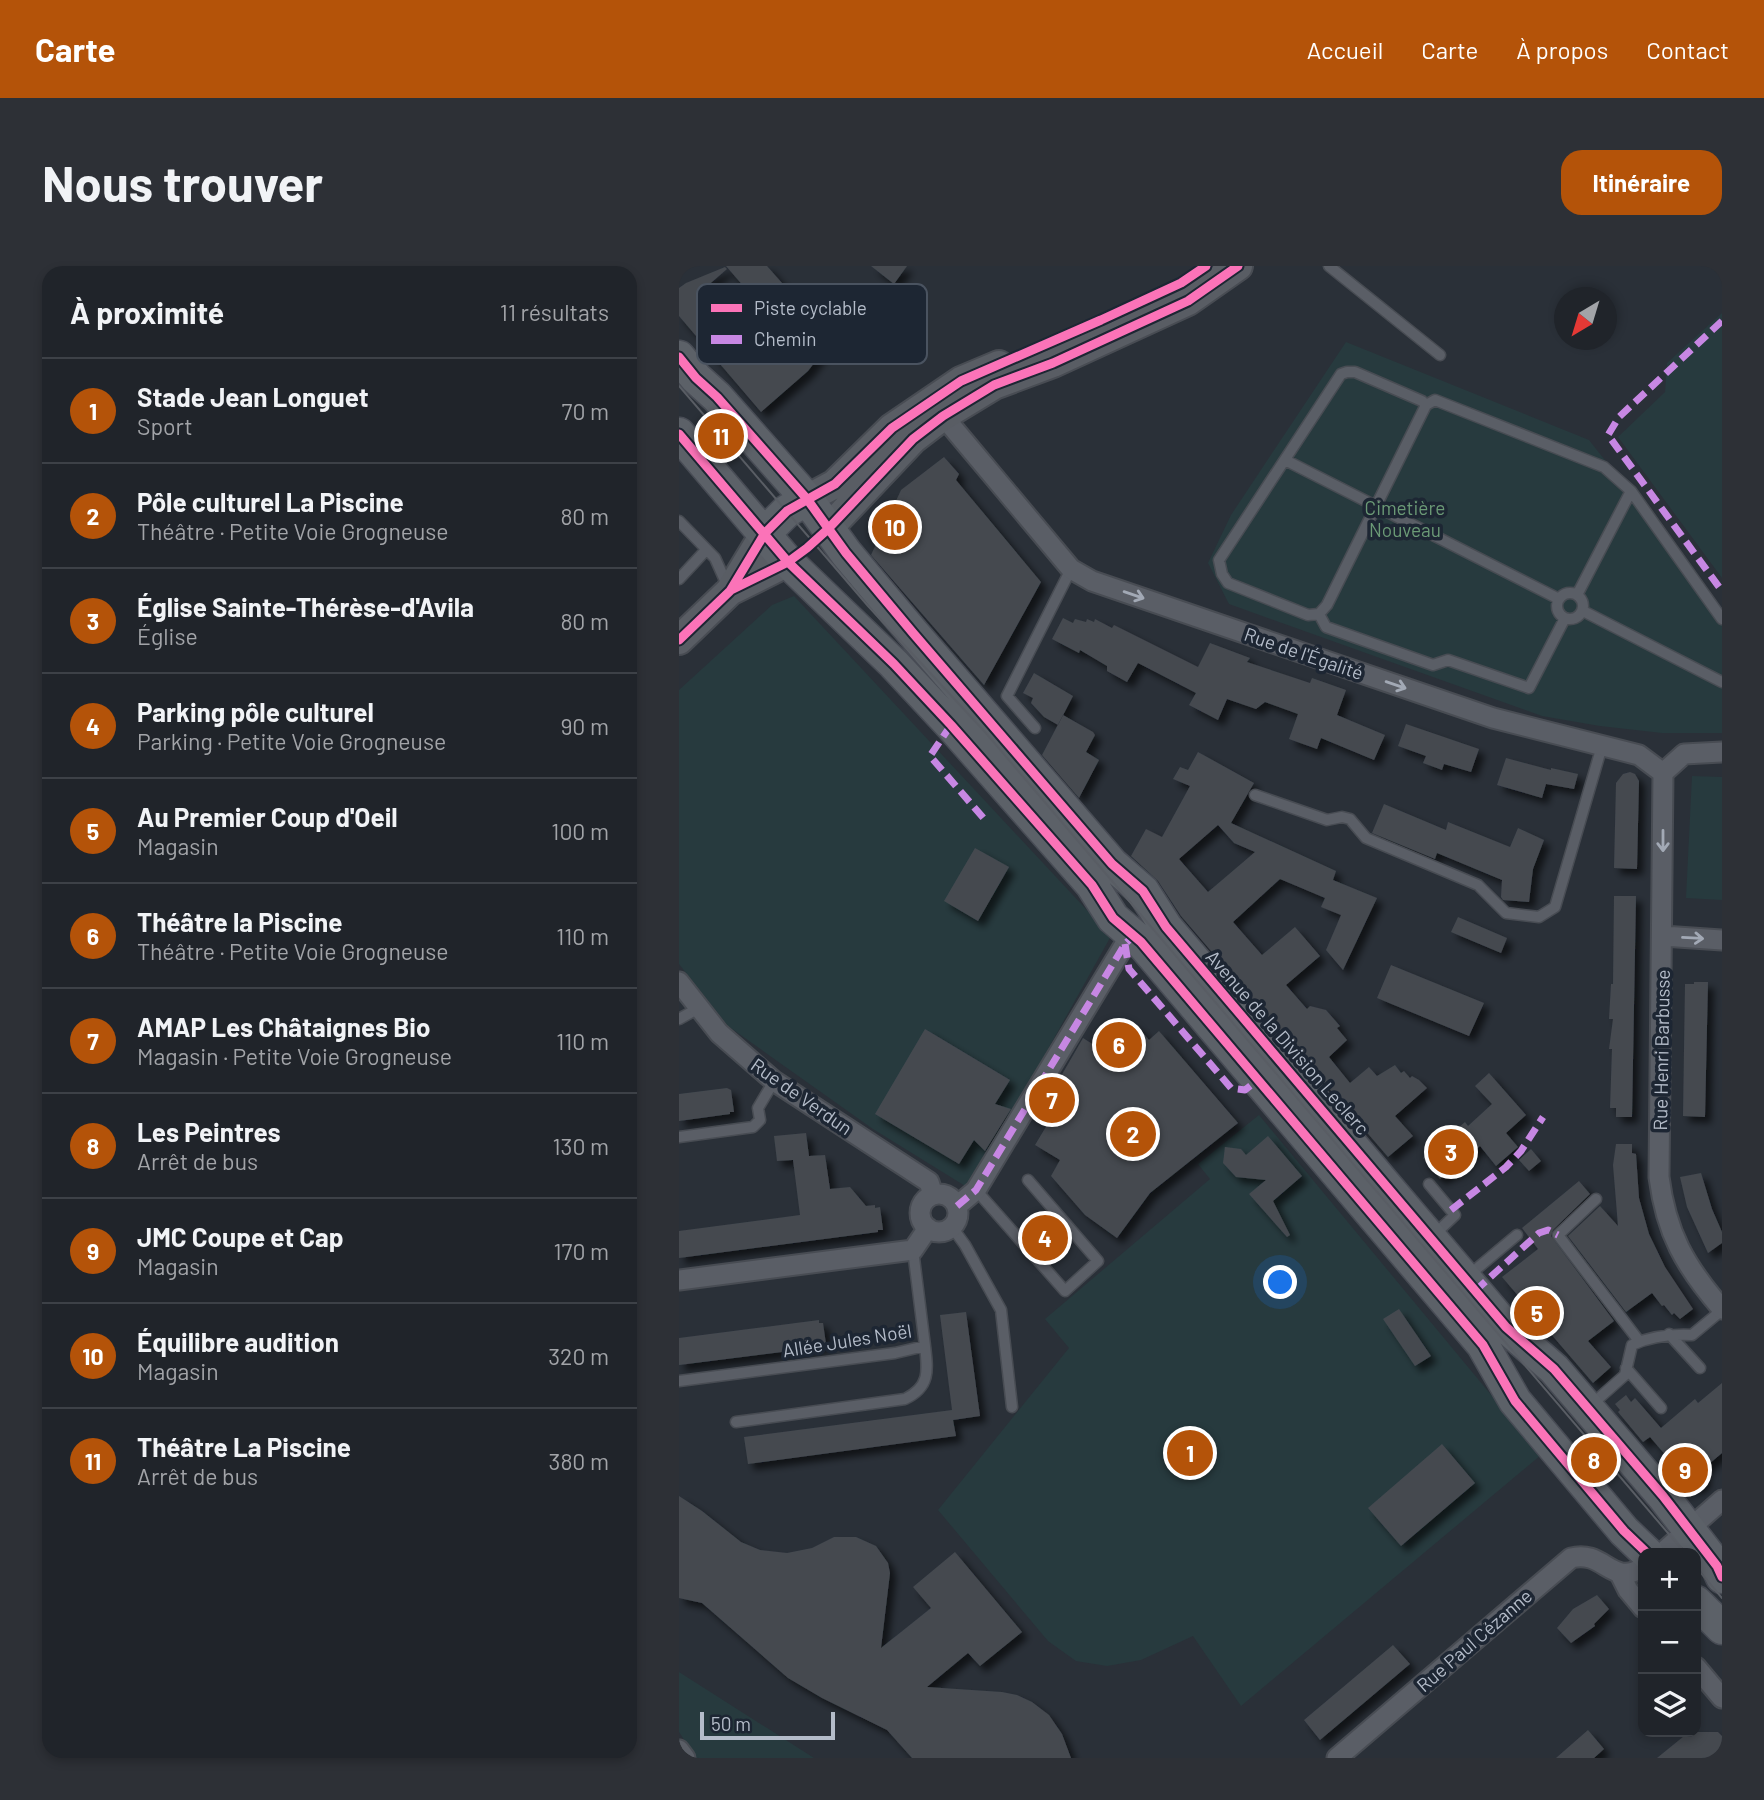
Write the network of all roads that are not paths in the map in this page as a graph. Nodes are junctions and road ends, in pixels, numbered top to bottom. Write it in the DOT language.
graph roads {
  1 [pos="1206,266"];
  2 [pos="1238,266"];
  3 [pos="1329,266"];
  4 [pos="1440,355"];
  5 [pos="679,357"];
  6 [pos="1426,405"];
  7 [pos="943,416"];
  8 [pos="679,434"];
  9 [pos="1285,460"];
  10 [pos="1631,491"];
  11 [pos="807,499"];
  12 [pos="1377,507"];
  13 [pos="679,521"];
  14 [pos="828,529"];
  15 [pos="765,533"];
  16 [pos="706,550"];
  17 [pos="788,562"];
  18 [pos="1072,569"];
  19 [pos="679,579"];
  20 [pos="730,591"];
  21 [pos="1577,595"];
  22 [pos="1559,599"];
  23 [pos="1583,611"];
  24 [pos="1319,614"];
  25 [pos="1565,618"];
  26 [pos="1722,619"];
  27 [pos="679,640"];
  28 [pos="1722,682"];
  29 [pos="1035,728"];
  30 [pos="1602,746"];
  31 [pos="1722,752"];
  32 [pos="1663,773"];
  33 [pos="1255,795"];
  34 [pos="1133,935"];
  35 [pos="1663,936"];
  36 [pos="1722,940"];
  37 [pos="679,982"];
  38 [pos="699,1008"];
  39 [pos="679,1020"];
  40 [pos="774,1081"];
  41 [pos="679,1137"];
  42 [pos="1028,1180"];
  43 [pos="1429,1184"];
  44 [pos="976,1190"];
  45 [pos="933,1195"];
  46 [pos="1595,1199"];
  47 [pos="957,1206"];
  48 [pos="952,1227"];
  49 [pos="928,1228"];
  50 [pos="1517,1235"];
  51 [pos="1431,1238"];
  52 [pos="913,1250"];
  53 [pos="1465,1279"];
  54 [pos="679,1280"];
  55 [pos="1722,1309"];
  56 [pos="1669,1334"];
  57 [pos="1639,1342"];
  58 [pos="925,1346"];
  59 [pos="1626,1368"];
  60 [pos="1700,1368"];
  61 [pos="679,1381"];
  62 [pos="1012,1407"];
  63 [pos="1661,1408"];
  64 [pos="1587,1409"];
  65 [pos="736,1422"];
  66 [pos="1722,1500"];
  67 [pos="1689,1530"];
  68 [pos="1668,1548"];
  69 [pos="1636,1567"];
  70 [pos="1722,1577"];
  71 [pos="1638,1602"];
  72 [pos="1701,1607"];
  73 [pos="1722,1628"];
  74 [pos="1701,1673"];
  75 [pos="1722,1698"];
  76 [pos="679,1750"];
  77 [pos="685,1758"];
  78 [pos="1337,1758"];
  1 -- 11 [label="main road"];
  2 -- 7 [label="main road"];
  3 -- 4 [label="lane"];
  5 -- 11 [label="main road"];
  6 -- 9 [label="lane"];
  6 -- 10 [label="lane"];
  6 -- 12 [label="lane"];
  7 -- 14 [label="main road"];
  7 -- 18 [label="street, Rue de l'Égalité"];
  8 -- 15 [label="main road"];
  9 -- 12 [label="lane"];
  9 -- 24 [label="lane"];
  10 -- 21 [label="lane"];
  10 -- 26 [label="lane"];
  11 -- 14 [label="main road, Avenue de la Division Leclerc"];
  11 -- 15 [label="main road"];
  12 -- 22 [label="lane"];
  12 -- 24 [label="lane"];
  13 -- 16 [label="lane"];
  14 -- 17 [label="main road"];
  14 -- 51 [label="main road, Avenue de la Division Leclerc"];
  15 -- 17 [label="main road"];
  15 -- 20 [label="main road"];
  16 -- 19 [label="lane"];
  16 -- 20 [label="lane"];
  17 -- 20 [label="main road"];
  17 -- 34 [label="main road"];
  18 -- 29 [label="lane"];
  18 -- 30 [label="street, Rue de l'Égalité, one-way"];
  20 -- 27 [label="main road"];
  21 -- 22 [label="lane"];
  21 -- 23 [label="lane"];
  22 -- 25 [label="lane"];
  23 -- 25 [label="lane"];
  23 -- 28 [label="lane"];
  24 -- 25 [label="lane"];
  30 -- 32 [label="street, Rue de l'Égalité"];
  30 -- 33 [label="lane"];
  31 -- 32 [label="street"];
  32 -- 35 [label="street, Rue Henri Barbusse, one-way"];
  34 -- 44 [label="street"];
  34 -- 69 [label="main road"];
  35 -- 36 [label="street, one-way"];
  35 -- 55 [label="street, Rue Henri Barbusse"];
  37 -- 38 [label="street, Rue de Verdun"];
  38 -- 39 [label="lane"];
  38 -- 40 [label="street, Rue de Verdun"];
  40 -- 41 [label="lane"];
  40 -- 45 [label="street, Rue de Verdun"];
  42 -- 44 [label="lane"];
  43 -- 51 [label="lane"];
  44 -- 47 [label="street"];
  45 -- 47 [label="street, Rue de Verdun"];
  45 -- 49 [label="street"];
  46 -- 57 [label="lane"];
  47 -- 48 [label="street"];
  48 -- 49 [label="street"];
  48 -- 62 [label="lane"];
  49 -- 52 [label="street"];
  50 -- 53 [label="lane"];
  51 -- 53 [label="main road, Avenue de la Division Leclerc"];
  52 -- 54 [label="street"];
  52 -- 58 [label="lane, Allée Jules Noël"];
  53 -- 64 [label="main road, Avenue de la Division Leclerc"];
  55 -- 56 [label="lane"];
  56 -- 57 [label="lane"];
  56 -- 60 [label="lane"];
  57 -- 59 [label="lane"];
  58 -- 61 [label="lane, Allée Jules Noël"];
  58 -- 65 [label="lane"];
  59 -- 63 [label="lane"];
  59 -- 64 [label="lane"];
  64 -- 67 [label="main road, Avenue de la Division Leclerc"];
  66 -- 67 [label="street"];
  67 -- 68 [label="street"];
  67 -- 70 [label="main road, Avenue de la Division Leclerc"];
  69 -- 71 [label="street"];
  69 -- 78 [label="street, Rue Paul Cézanne"];
  72 -- 73 [label="main road"];
  74 -- 75 [label="street"];
  76 -- 77 [label="street"];
}
